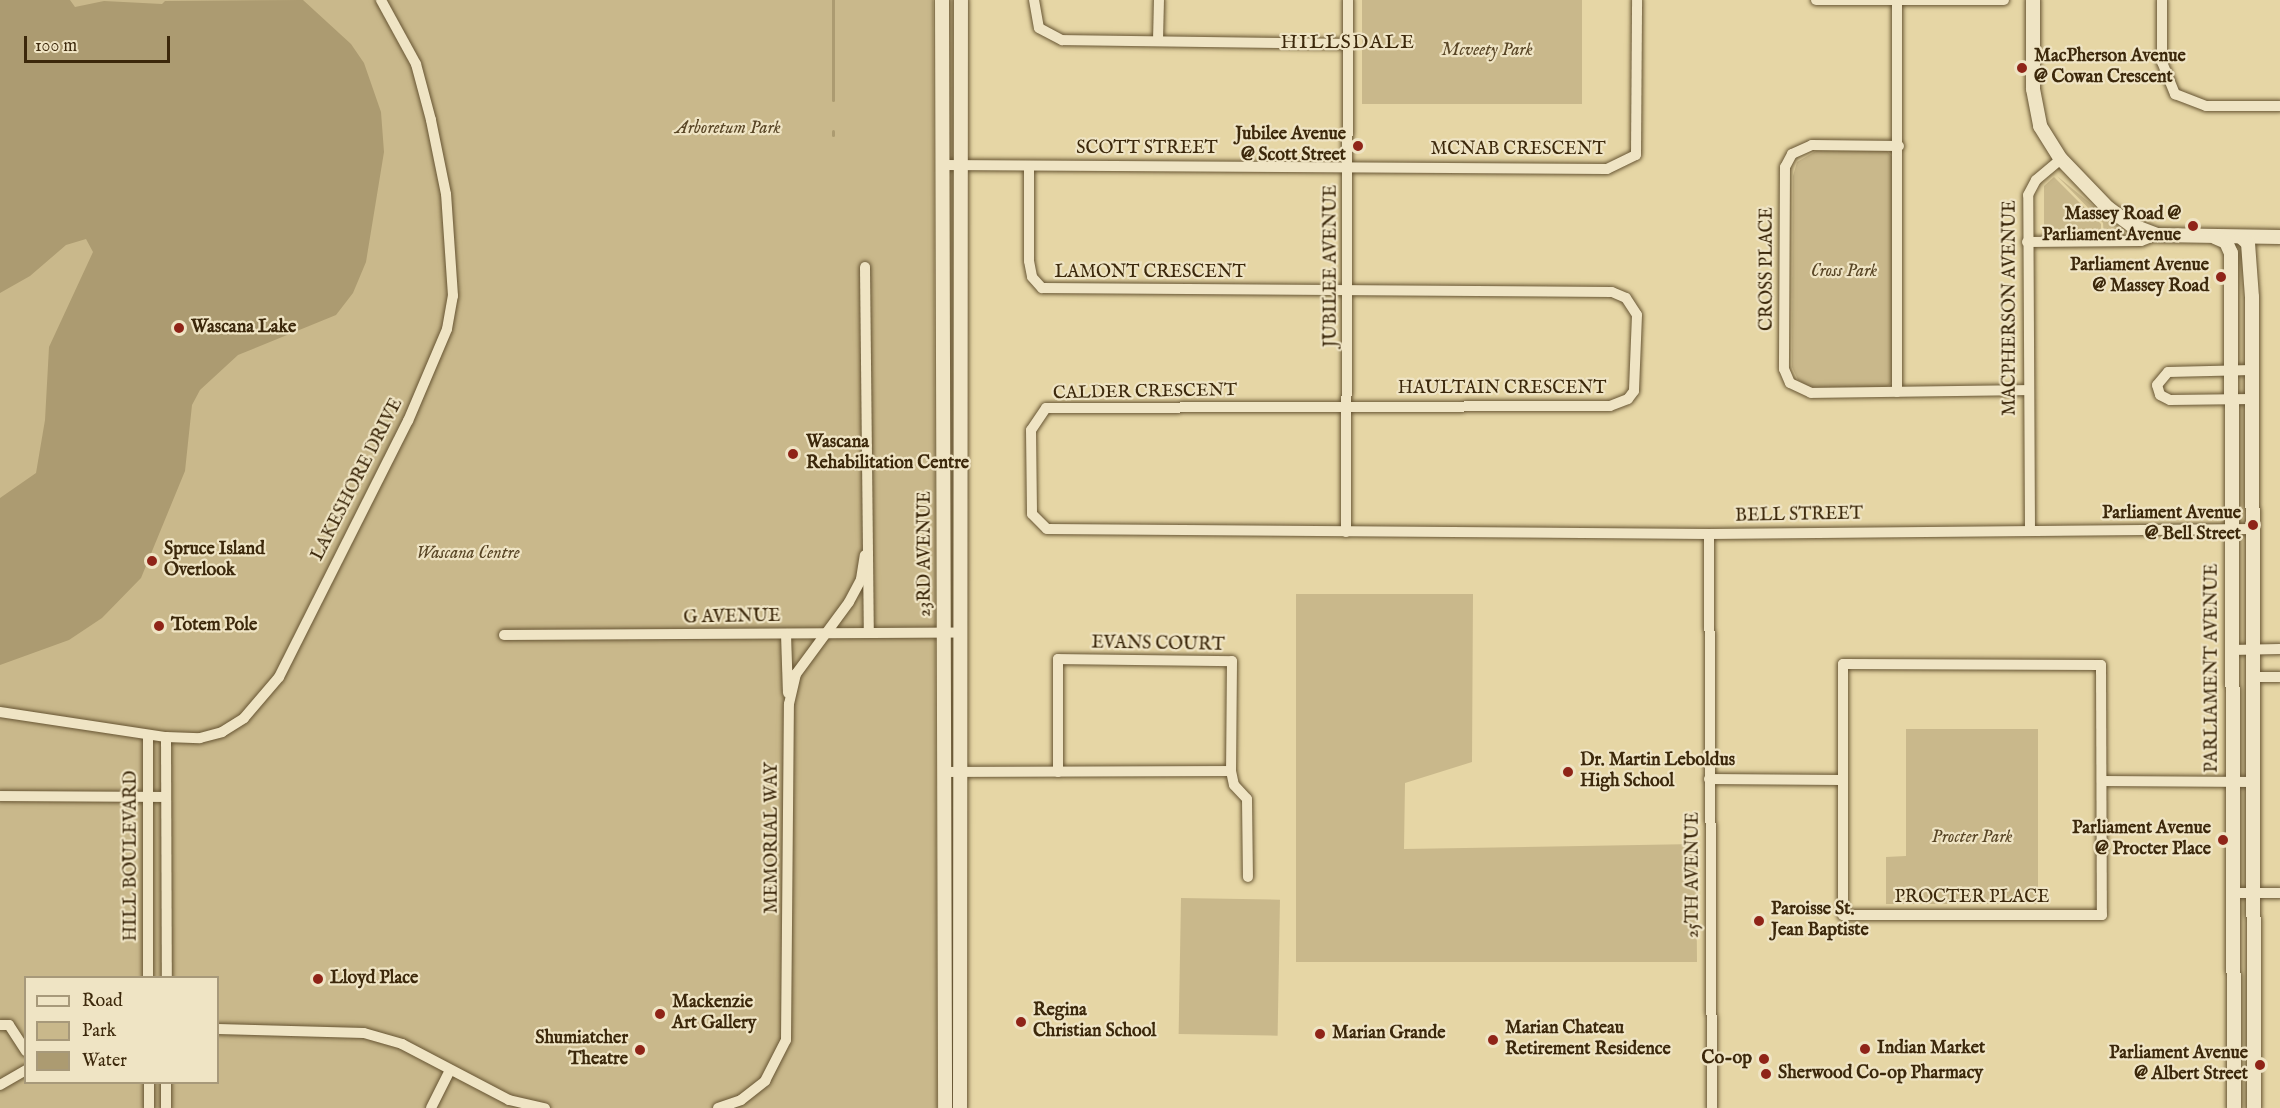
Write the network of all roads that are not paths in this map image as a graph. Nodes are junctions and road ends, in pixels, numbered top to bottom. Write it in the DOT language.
graph roads {
  1 [pos="381,0"];
  2 [pos="942,0"];
  3 [pos="961,0"];
  4 [pos="1034,0"];
  5 [pos="1160,0"];
  6 [pos="1348,0"];
  7 [pos="1637,0"];
  8 [pos="1816,0"];
  9 [pos="2004,0"];
  10 [pos="2033,0"];
  11 [pos="2162,0"];
  12 [pos="1898,1"];
  13 [pos="1158,40"];
  14 [pos="1348,44"];
  15 [pos="2280,106"];
  16 [pos="1899,146"];
  17 [pos="2061,159"];
  18 [pos="944,165"];
  19 [pos="959,165"];
  20 [pos="1029,166"];
  21 [pos="1349,166"];
  22 [pos="2157,235"];
  23 [pos="2215,237"];
  24 [pos="2240,237"];
  25 [pos="2275,237"];
  26 [pos="2027,242"];
  27 [pos="2231,253"];
  28 [pos="865,267"];
  29 [pos="1349,290"];
  30 [pos="2252,297"];
  31 [pos="2252,370"];
  32 [pos="2231,371"];
  33 [pos="2028,390"];
  34 [pos="1898,392"];
  35 [pos="2231,399"];
  36 [pos="2252,399"];
  37 [pos="1348,407"];
  38 [pos="2231,528"];
  39 [pos="2253,528"];
  40 [pos="2030,529"];
  41 [pos="1346,531"];
  42 [pos="1709,534"];
  43 [pos="865,555"];
  44 [pos="824,633"];
  45 [pos="869,633"];
  46 [pos="944,633"];
  47 [pos="960,633"];
  48 [pos="786,634"];
  49 [pos="504,635"];
  50 [pos="2254,649"];
  51 [pos="2280,649"];
  52 [pos="2231,650"];
  53 [pos="2254,677"];
  54 [pos="2280,677"];
  55 [pos="789,704"];
  56 [pos="0,712"];
  57 [pos="148,735"];
  58 [pos="166,737"];
  59 [pos="1232,771"];
  60 [pos="944,772"];
  61 [pos="960,772"];
  62 [pos="1058,772"];
  63 [pos="1709,779"];
  64 [pos="1842,780"];
  65 [pos="2102,781"];
  66 [pos="2231,782"];
  67 [pos="2254,782"];
  68 [pos="0,796"];
  69 [pos="166,796"];
  70 [pos="149,797"];
  71 [pos="1248,877"];
  72 [pos="2231,893"];
  73 [pos="2255,893"];
  74 [pos="2280,893"];
  75 [pos="148,976"];
  76 [pos="167,976"];
  77 [pos="0,1024"];
  78 [pos="219,1029"];
  79 [pos="24,1048"];
  80 [pos="450,1070"];
  81 [pos="24,1071"];
  82 [pos="149,1084"];
  83 [pos="166,1084"];
  84 [pos="0,1085"];
  85 [pos="149,1108"];
  86 [pos="166,1108"];
  87 [pos="431,1108"];
  88 [pos="544,1108"];
  89 [pos="718,1108"];
  90 [pos="945,1108"];
  91 [pos="960,1108"];
  92 [pos="1712,1108"];
  93 [pos="2234,1108"];
  94 [pos="2254,1108"];
  1 -- 58 [label="street, LAKESHORE DRIVE"];
  2 -- 18 [label="street, 23RD AVENUE"];
  3 -- 19 [label="street, 23RD AVENUE"];
  4 -- 13 [label="street"];
  5 -- 13 [label="street"];
  6 -- 14 [label="street, JUBILEE AVENUE"];
  7 -- 21 [label="street, MCNAB CRESCENT"];
  8 -- 12 [label="street"];
  9 -- 12 [label="street"];
  10 -- 17 [label="street"];
  11 -- 15 [label="street"];
  12 -- 16 [label="street"];
  13 -- 14 [label="street"];
  14 -- 21 [label="street, JUBILEE AVENUE"];
  16 -- 34 [label="street"];
  16 -- 34 [label="street, CROSS PLACE"];
  17 -- 22 [label="street"];
  17 -- 26 [label="street, MACPHERSON AVENUE"];
  18 -- 19 [label="street, SCOTT STREET"];
  18 -- 46 [label="street, 23RD AVENUE"];
  19 -- 20 [label="street, SCOTT STREET"];
  19 -- 47 [label="street, 23RD AVENUE"];
  20 -- 21 [label="street, SCOTT STREET"];
  20 -- 29 [label="street, LAMONT CRESCENT"];
  21 -- 29 [label="street, JUBILEE AVENUE"];
  22 -- 23 [label="street"];
  22 -- 26 [label="street"];
  23 -- 24 [label="street"];
  23 -- 27 [label="street"];
  24 -- 25 [label="street"];
  24 -- 27 [label="street"];
  24 -- 30 [label="street"];
  25 -- 30 [label="street"];
  26 -- 33 [label="street, MACPHERSON AVENUE"];
  27 -- 32 [label="street, PARLIAMENT AVENUE"];
  28 -- 43 [label="street, MEMORIAL WAY"];
  29 -- 37 [label="street, JUBILEE AVENUE"];
  29 -- 37 [label="street, HAULTAIN CRESCENT"];
  30 -- 31 [label="street"];
  31 -- 32 [label="street"];
  31 -- 36 [label="street"];
  32 -- 35 [label="street, PARLIAMENT AVENUE"];
  32 -- 35 [label="street"];
  33 -- 34 [label="street, CROSS PLACE"];
  33 -- 40 [label="street, MACPHERSON AVENUE"];
  35 -- 36 [label="street"];
  35 -- 38 [label="street, PARLIAMENT AVENUE"];
  36 -- 39 [label="street"];
  37 -- 41 [label="street, JUBILEE AVENUE"];
  37 -- 41 [label="street, CALDER CRESCENT"];
  38 -- 39 [label="street, BELL STREET"];
  38 -- 40 [label="street, BELL STREET"];
  38 -- 52 [label="street, PARLIAMENT AVENUE"];
  39 -- 50 [label="street"];
  40 -- 42 [label="street, BELL STREET"];
  41 -- 42 [label="street, BELL STREET"];
  42 -- 63 [label="street, 25TH AVENUE"];
  43 -- 44 [label="street, MEMORIAL WAY"];
  43 -- 45 [label="street, MEMORIAL WAY"];
  44 -- 45 [label="street, G AVENUE"];
  44 -- 48 [label="street, G AVENUE"];
  44 -- 55 [label="street, MEMORIAL WAY"];
  45 -- 46 [label="street, G AVENUE"];
  46 -- 47 [label="street, G AVENUE"];
  46 -- 60 [label="street, 23RD AVENUE"];
  47 -- 61 [label="street, 23RD AVENUE"];
  48 -- 49 [label="street, G AVENUE"];
  48 -- 55 [label="street"];
  50 -- 51 [label="street"];
  50 -- 52 [label="street"];
  50 -- 53 [label="street"];
  52 -- 66 [label="street, PARLIAMENT AVENUE"];
  53 -- 54 [label="street"];
  53 -- 67 [label="street"];
  55 -- 89 [label="street, MEMORIAL WAY"];
  56 -- 57 [label="street, LAKESHORE DRIVE"];
  57 -- 58 [label="street, LAKESHORE DRIVE"];
  57 -- 70 [label="street, HILL BOULEVARD"];
  58 -- 69 [label="street, HILL BOULEVARD"];
  59 -- 62 [label="street"];
  59 -- 62 [label="street, EVANS COURT"];
  59 -- 71 [label="street"];
  60 -- 61 [label="street"];
  60 -- 90 [label="street, 23RD AVENUE"];
  61 -- 62 [label="street"];
  61 -- 91 [label="street, 23RD AVENUE"];
  63 -- 64 [label="street"];
  63 -- 92 [label="street, 25TH AVENUE"];
  64 -- 65 [label="street, PROCTER PLACE"];
  64 -- 65 [label="street, PROCTER PLACE"];
  65 -- 66 [label="street"];
  66 -- 67 [label="street"];
  66 -- 72 [label="street, PARLIAMENT AVENUE"];
  67 -- 73 [label="street"];
  68 -- 70 [label="street"];
  69 -- 70 [label="street"];
  69 -- 76 [label="street, HILL BOULEVARD"];
  70 -- 75 [label="street, HILL BOULEVARD"];
  72 -- 73 [label="street"];
  72 -- 93 [label="street, PARLIAMENT AVENUE"];
  73 -- 74 [label="street"];
  73 -- 94 [label="street"];
  77 -- 79 [label="street"];
  78 -- 80 [label="street"];
  80 -- 87 [label="street"];
  80 -- 88 [label="street"];
  81 -- 84 [label="street"];
  82 -- 85 [label="street"];
  83 -- 86 [label="street"];
}
